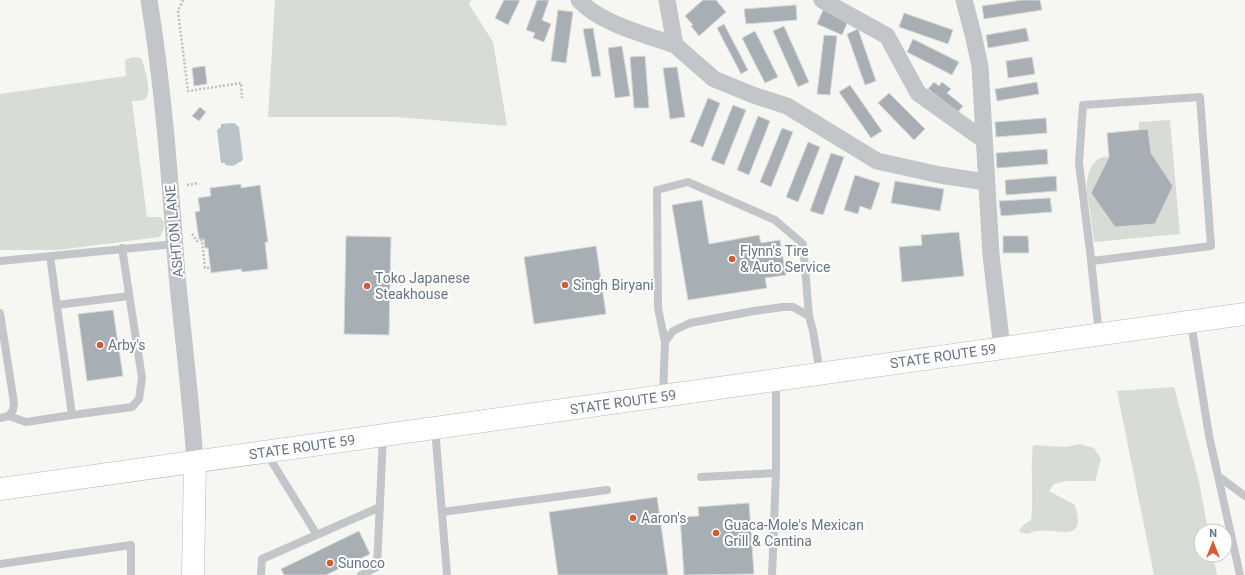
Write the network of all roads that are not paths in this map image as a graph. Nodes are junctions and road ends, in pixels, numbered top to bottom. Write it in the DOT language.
graph roads {
  1 [pos="149,0"];
  2 [pos="579,0"];
  3 [pos="667,0"];
  4 [pos="822,0"];
  5 [pos="964,0"];
  6 [pos="675,45"];
  7 [pos="984,140"];
  8 [pos="986,182"];
  9 [pos="175,244"];
  10 [pos="122,248"];
  11 [pos="50,256"];
  12 [pos="0,261"];
  13 [pos="1092,262"];
  14 [pos="129,296"];
  15 [pos="57,305"];
  16 [pos="0,313"];
  17 [pos="1245,314"];
  18 [pos="809,316"];
  19 [pos="1191,322"];
  20 [pos="1099,334"];
  21 [pos="665,342"];
  22 [pos="1002,348"];
  23 [pos="820,374"];
  24 [pos="776,380"];
  25 [pos="663,396"];
  26 [pos="72,415"];
  27 [pos="9,416"];
  28 [pos="0,418"];
  29 [pos="435,428"];
  30 [pos="383,435"];
  31 [pos="266,452"];
  32 [pos="195,462"];
  33 [pos="776,473"];
  34 [pos="1218,476"];
  35 [pos="701,477"];
  36 [pos="0,489"];
  37 [pos="607,490"];
  38 [pos="1245,496"];
  39 [pos="380,508"];
  40 [pos="442,512"];
  41 [pos="317,535"];
  42 [pos="0,564"];
  43 [pos="131,575"];
  44 [pos="193,575"];
  45 [pos="261,575"];
  46 [pos="361,575"];
  47 [pos="447,575"];
  48 [pos="772,575"];
  49 [pos="1240,575"];
  1 -- 9 [label="street, ASHTON LANE"];
  2 -- 6 [label="street"];
  3 -- 6 [label="street"];
  4 -- 7 [label="street"];
  5 -- 7 [label="street"];
  6 -- 8 [label="street"];
  7 -- 8 [label="street"];
  8 -- 22 [label="street"];
  9 -- 10 [label="lane"];
  9 -- 32 [label="street, ASHTON LANE"];
  10 -- 11 [label="lane"];
  10 -- 14 [label="lane"];
  11 -- 12 [label="lane"];
  11 -- 15 [label="lane"];
  13 -- 13 [label="lane"];
  13 -- 20 [label="lane"];
  14 -- 15 [label="lane"];
  14 -- 26 [label="lane"];
  15 -- 26 [label="lane"];
  16 -- 27 [label="lane"];
  17 -- 19 [label="main road, STATE ROUTE 59"];
  18 -- 21 [label="lane"];
  18 -- 21 [label="lane"];
  18 -- 23 [label="lane"];
  19 -- 20 [label="main road, STATE ROUTE 59"];
  19 -- 34 [label="lane"];
  20 -- 22 [label="main road, STATE ROUTE 59"];
  21 -- 25 [label="lane"];
  22 -- 23 [label="main road, STATE ROUTE 59"];
  23 -- 24 [label="main road, STATE ROUTE 59"];
  24 -- 25 [label="main road, STATE ROUTE 59"];
  24 -- 33 [label="lane"];
  25 -- 29 [label="main road, STATE ROUTE 59"];
  26 -- 27 [label="lane"];
  27 -- 28 [label="lane"];
  29 -- 30 [label="main road, STATE ROUTE 59"];
  29 -- 40 [label="lane"];
  30 -- 31 [label="main road, STATE ROUTE 59"];
  30 -- 39 [label="lane"];
  31 -- 32 [label="main road, STATE ROUTE 59"];
  31 -- 41 [label="lane"];
  32 -- 36 [label="main road, STATE ROUTE 59"];
  32 -- 44 [label="main road"];
  33 -- 35 [label="lane"];
  33 -- 48 [label="lane"];
  34 -- 38 [label="lane"];
  34 -- 49 [label="lane"];
  37 -- 40 [label="lane"];
  39 -- 41 [label="lane"];
  39 -- 46 [label="lane"];
  40 -- 47 [label="lane"];
  41 -- 45 [label="lane"];
  42 -- 43 [label="lane"];
}
